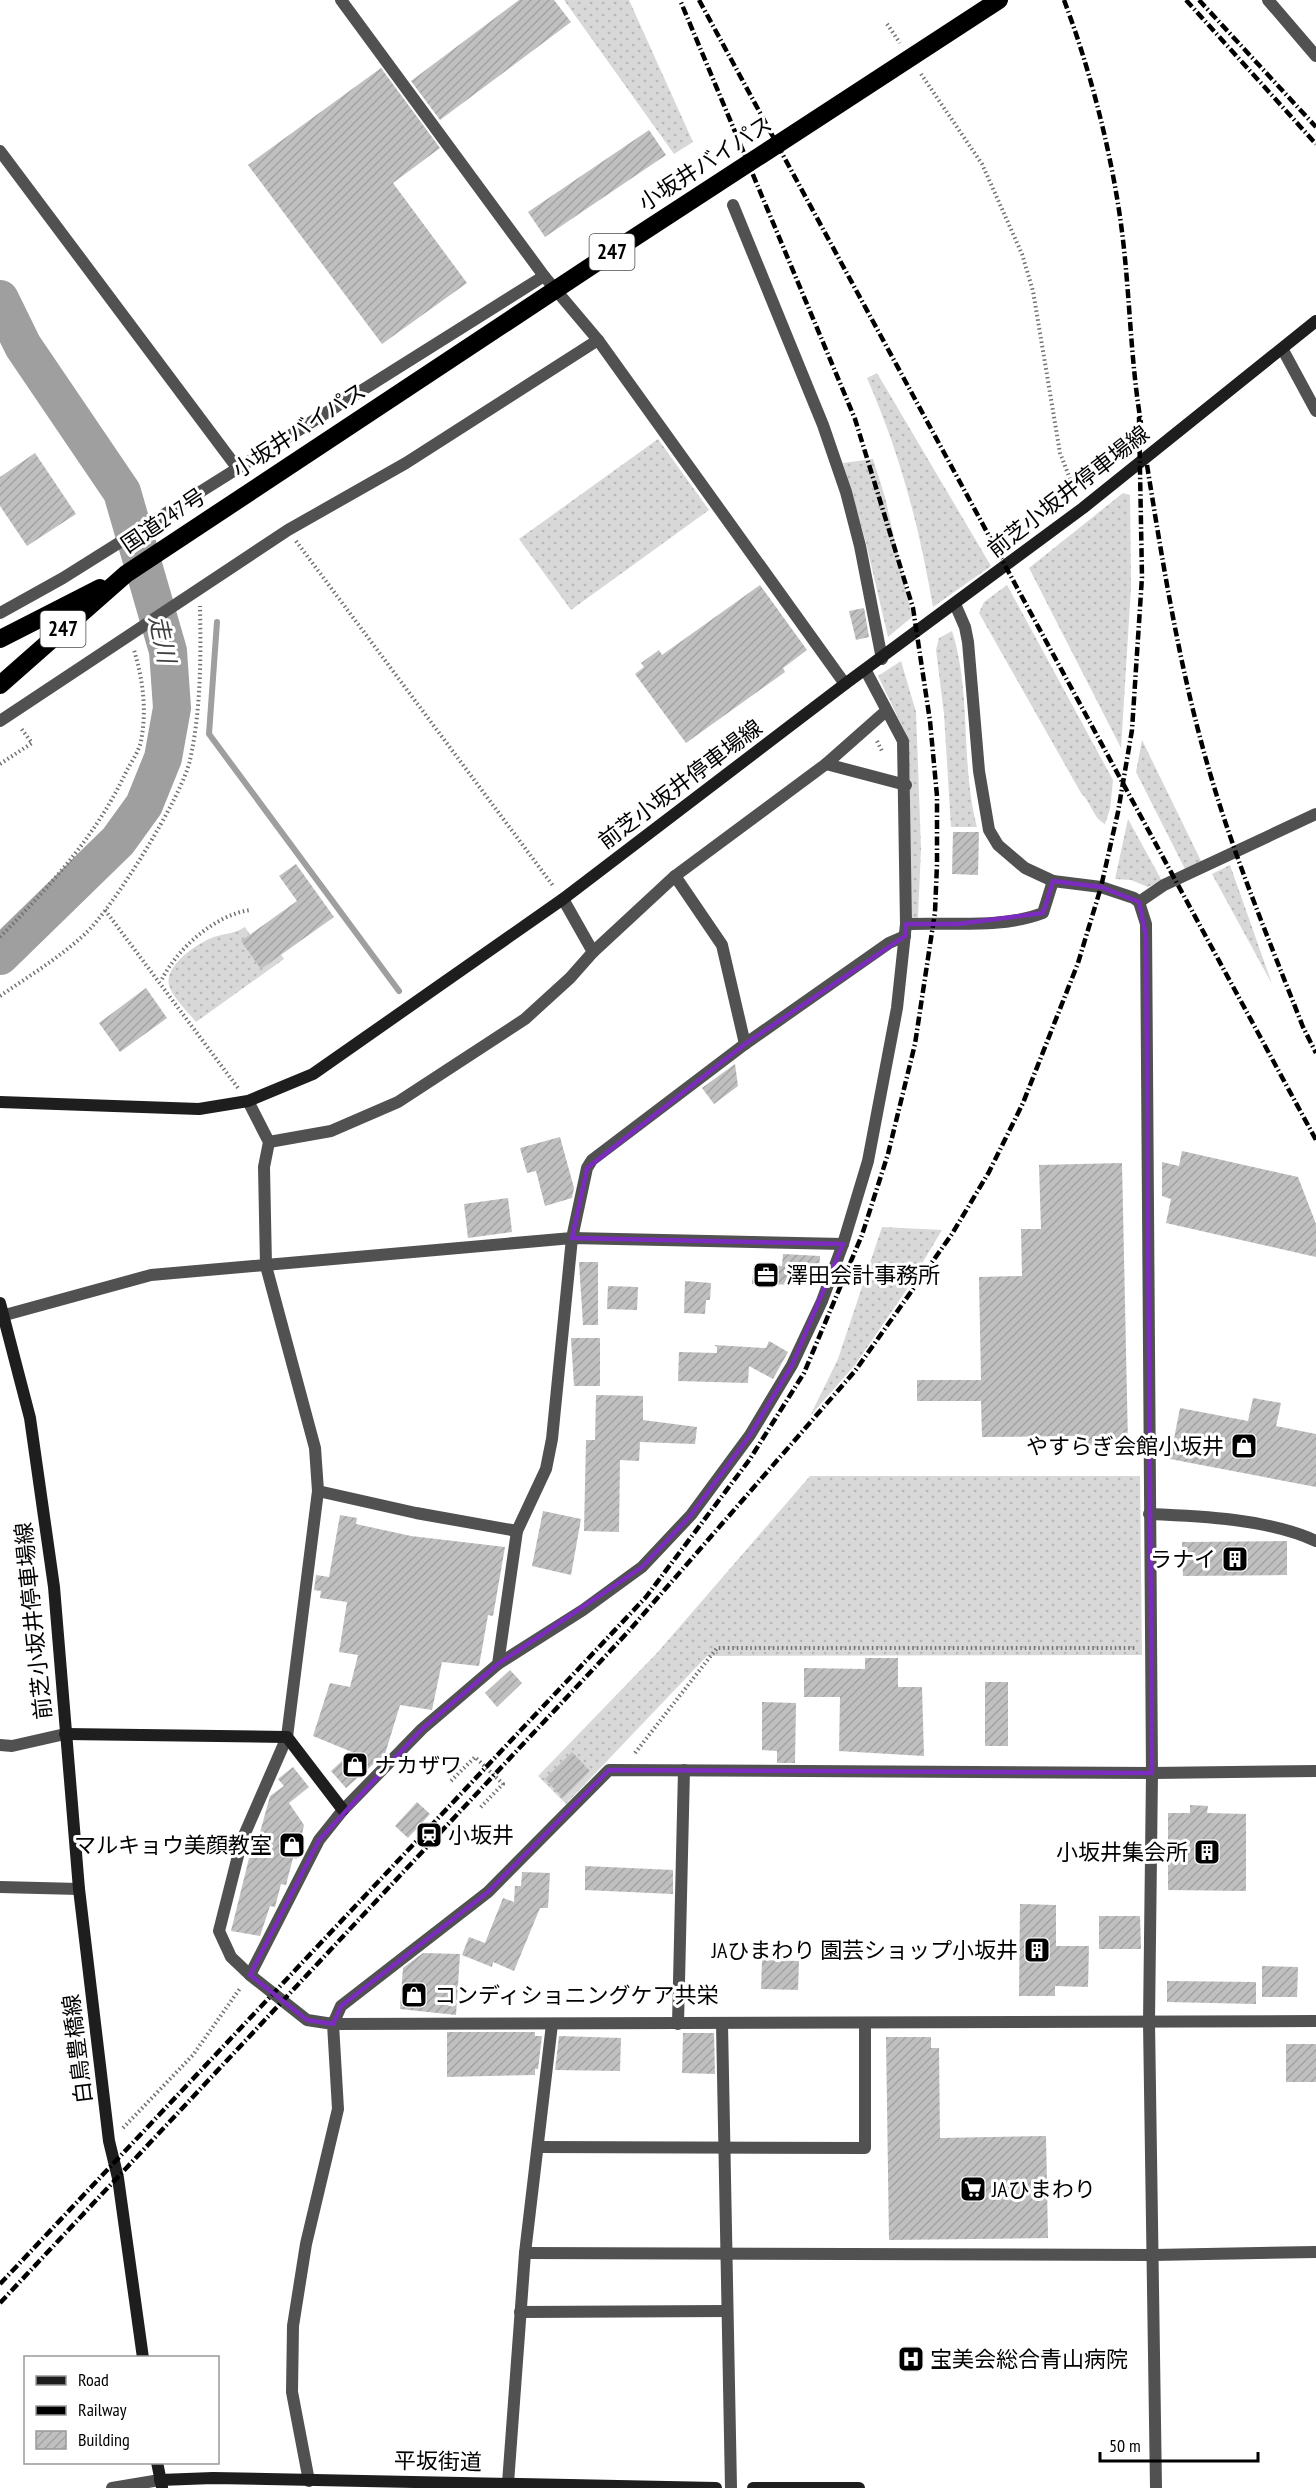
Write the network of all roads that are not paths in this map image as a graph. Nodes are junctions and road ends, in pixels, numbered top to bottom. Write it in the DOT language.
graph roads {
  1 [pos="341,0"];
  2 [pos="999,0"];
  3 [pos="1268,0"];
  4 [pos="1316,56"];
  5 [pos="0,152"];
  6 [pos="733,206"];
  7 [pos="544,276"];
  8 [pos="1316,321"];
  9 [pos="598,340"];
  10 [pos="1283,350"];
  11 [pos="1316,411"];
  12 [pos="238,469"];
  13 [pos="227,506"];
  14 [pos="126,574"];
  15 [pos="955,604"];
  16 [pos="0,613"];
  17 [pos="0,639"];
  18 [pos="882,659"];
  19 [pos="866,671"];
  20 [pos="845,684"];
  21 [pos="0,685"];
  22 [pos="886,711"];
  23 [pos="0,721"];
  24 [pos="826,764"];
  25 [pos="906,785"];
  26 [pos="1316,814"];
  27 [pos="675,876"];
  28 [pos="1053,881"];
  29 [pos="563,899"];
  30 [pos="1139,902"];
  31 [pos="906,930"];
  32 [pos="593,952"];
  33 [pos="745,1044"];
  34 [pos="248,1101"];
  35 [pos="0,1102"];
  36 [pos="269,1142"];
  37 [pos="572,1238"];
  38 [pos="843,1244"];
  39 [pos="266,1266"];
  40 [pos="0,1303"];
  41 [pos="5,1315"];
  42 [pos="318,1491"];
  43 [pos="1149,1514"];
  44 [pos="517,1531"];
  45 [pos="1316,1541"];
  46 [pos="498,1664"];
  47 [pos="65,1734"];
  48 [pos="287,1737"];
  49 [pos="0,1745"];
  50 [pos="684,1770"];
  51 [pos="1316,1771"];
  52 [pos="1152,1773"];
  53 [pos="343,1810"];
  54 [pos="0,1887"];
  55 [pos="79,1889"];
  56 [pos="250,1975"];
  57 [pos="1316,2021"];
  58 [pos="1149,2022"];
  59 [pos="722,2023"];
  60 [pos="865,2023"];
  61 [pos="333,2024"];
  62 [pos="552,2024"];
  63 [pos="678,2024"];
  64 [pos="537,2147"];
  65 [pos="724,2148"];
  66 [pos="1316,2252"];
  67 [pos="525,2253"];
  68 [pos="725,2253"];
  69 [pos="1153,2255"];
  70 [pos="727,2311"];
  71 [pos="520,2312"];
  72 [pos="143,2356"];
  73 [pos="158,2464"];
  74 [pos="309,2481"];
  75 [pos="508,2483"];
  76 [pos="161,2484"];
  77 [pos="541,2486"];
  78 [pos="112,2488"];
  79 [pos="716,2488"];
  80 [pos="731,2488"];
  81 [pos="753,2488"];
  82 [pos="817,2488"];
  83 [pos="859,2488"];
  84 [pos="1156,2488"];
  1 -- 7 [label="street"];
  2 -- 13 [label="highway, 小坂井バイパス / 247"];
  3 -- 4 [label="street"];
  5 -- 12 [label="street"];
  6 -- 18 [label="street"];
  7 -- 9 [label="street"];
  7 -- 12 [label="street"];
  8 -- 10 [label="main road, 前芝小坂井停車場線"];
  9 -- 20 [label="street"];
  9 -- 23 [label="street"];
  10 -- 11 [label="street"];
  10 -- 15 [label="main road, 前芝小坂井停車場線"];
  12 -- 16 [label="street"];
  13 -- 14 [label="highway, 国道247号 / 247"];
  14 -- 17 [label="highway, 国道247号 / 247"];
  14 -- 21 [label="highway, 国道247号 / 247"];
  15 -- 18 [label="main road, 前芝小坂井停車場線"];
  15 -- 28 [label="street"];
  18 -- 19 [label="main road, 前芝小坂井停車場線"];
  19 -- 20 [label="main road, 前芝小坂井停車場線"];
  19 -- 22 [label="street"];
  20 -- 29 [label="main road, 前芝小坂井停車場線"];
  22 -- 24 [label="street"];
  22 -- 25 [label="street"];
  24 -- 25 [label="street"];
  24 -- 27 [label="street"];
  25 -- 31 [label="street"];
  26 -- 30 [label="street"];
  27 -- 32 [label="street"];
  27 -- 33 [label="street"];
  28 -- 30 [label="street"];
  28 -- 31 [label="street"];
  29 -- 32 [label="street"];
  29 -- 34 [label="main road, 前芝小坂井停車場線"];
  30 -- 43 [label="street"];
  31 -- 33 [label="street"];
  31 -- 38 [label="street"];
  32 -- 36 [label="street"];
  33 -- 37 [label="street"];
  34 -- 35 [label="main road, 前芝小坂井停車場線"];
  34 -- 36 [label="street"];
  36 -- 39 [label="street"];
  37 -- 38 [label="street"];
  37 -- 39 [label="street"];
  37 -- 44 [label="street"];
  38 -- 46 [label="street"];
  39 -- 41 [label="street"];
  39 -- 42 [label="street"];
  40 -- 41 [label="main road, 前芝小坂井停車場線"];
  41 -- 47 [label="main road, 前芝小坂井停車場線"];
  42 -- 44 [label="street"];
  42 -- 48 [label="street"];
  43 -- 45 [label="street"];
  43 -- 52 [label="street"];
  44 -- 46 [label="street"];
  46 -- 53 [label="street"];
  47 -- 48 [label="main road, 前芝小坂井停車場線"];
  47 -- 49 [label="street"];
  47 -- 55 [label="main road, 白鳥豊橋線"];
  48 -- 53 [label="main road"];
  48 -- 56 [label="street"];
  50 -- 52 [label="street"];
  50 -- 61 [label="street"];
  50 -- 63 [label="street"];
  51 -- 52 [label="street"];
  52 -- 58 [label="street"];
  53 -- 56 [label="street"];
  54 -- 55 [label="street"];
  55 -- 72 [label="main road, 白鳥豊橋線"];
  56 -- 61 [label="street"];
  57 -- 58 [label="street"];
  58 -- 60 [label="street"];
  58 -- 69 [label="street"];
  59 -- 60 [label="street"];
  59 -- 63 [label="street"];
  59 -- 65 [label="street"];
  60 -- 65 [label="street"];
  61 -- 62 [label="street"];
  61 -- 74 [label="street"];
  62 -- 63 [label="street"];
  62 -- 64 [label="street"];
  64 -- 65 [label="street"];
  64 -- 67 [label="street"];
  65 -- 68 [label="street"];
  66 -- 69 [label="street"];
  67 -- 68 [label="street"];
  67 -- 71 [label="street"];
  68 -- 69 [label="street"];
  68 -- 70 [label="street"];
  69 -- 84 [label="street"];
  70 -- 71 [label="street"];
  70 -- 80 [label="street"];
  71 -- 75 [label="street"];
  73 -- 76 [label="main road"];
  74 -- 75 [label="main road, 平坂街道"];
  74 -- 76 [label="main road, 平坂街道"];
  75 -- 77 [label="main road, 平坂街道"];
  76 -- 78 [label="street"];
  77 -- 79 [label="main road, 平坂街道"];
  81 -- 82 [label="main road"];
  82 -- 83 [label="main road"];
}
